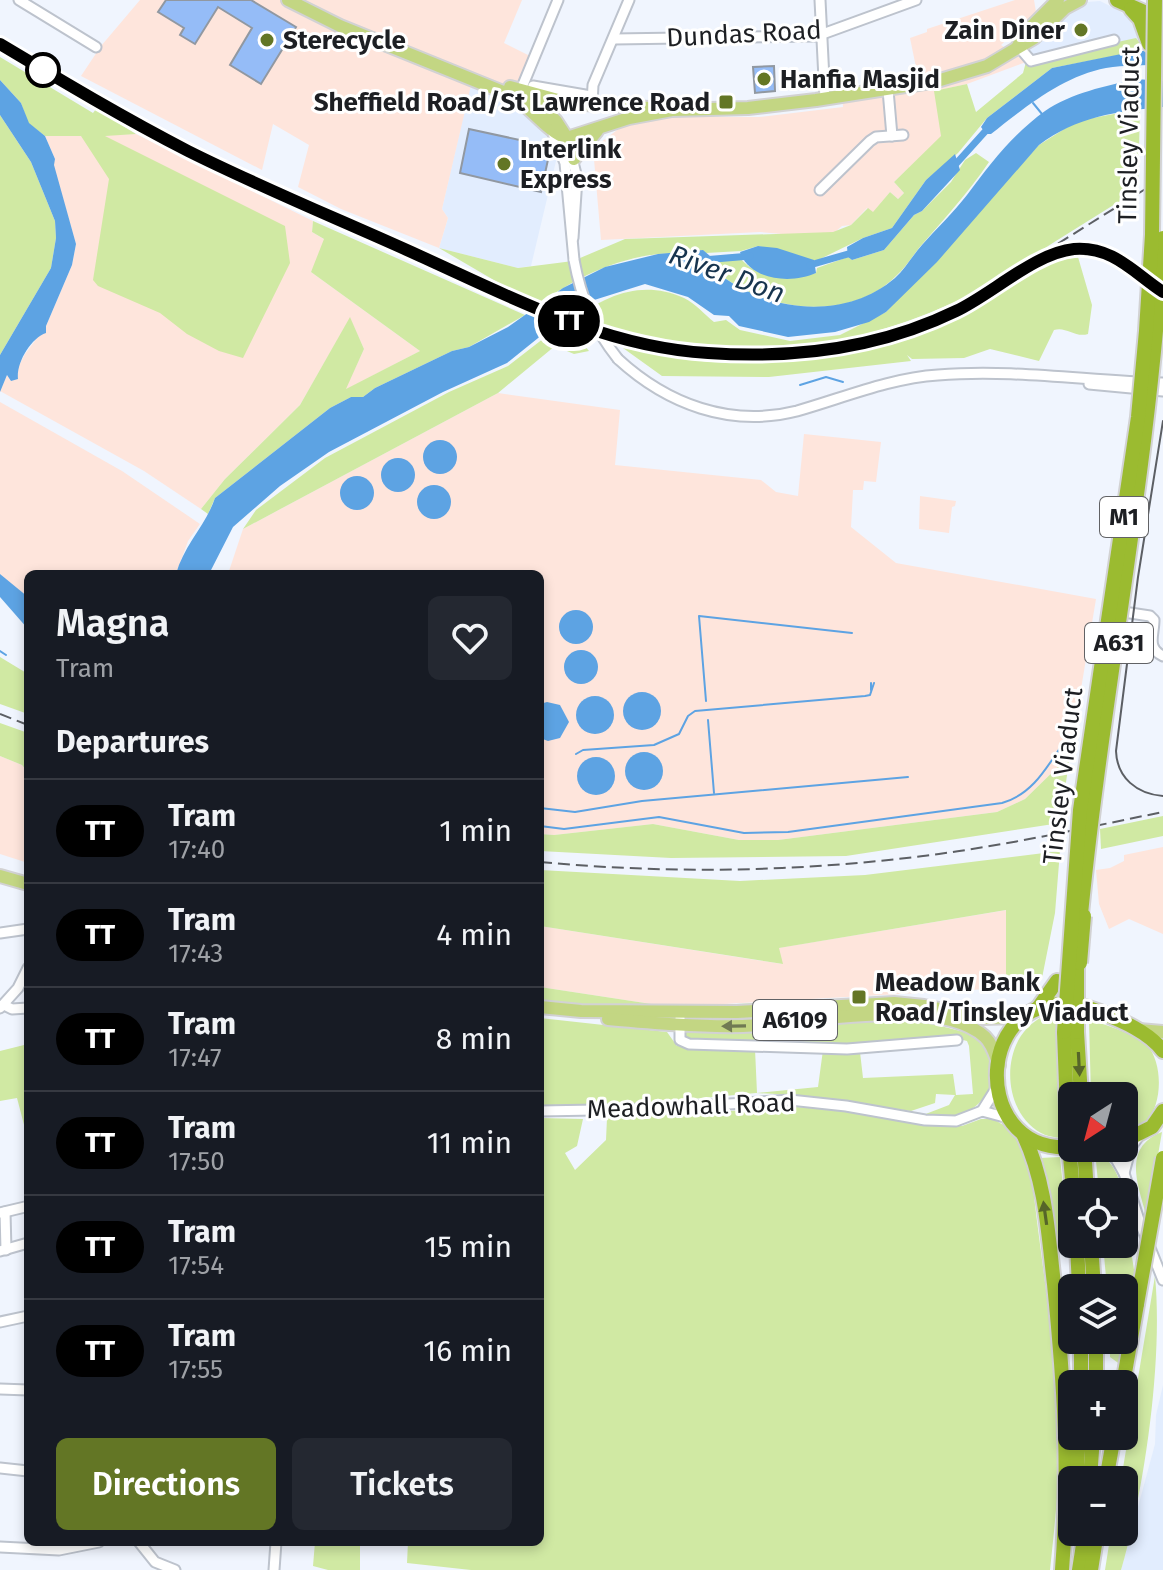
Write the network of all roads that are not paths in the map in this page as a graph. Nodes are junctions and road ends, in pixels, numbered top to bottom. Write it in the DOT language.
graph roads {
  1 [pos="19,0"];
  2 [pos="288,0"];
  3 [pos="558,0"];
  4 [pos="629,0"];
  5 [pos="820,0"];
  6 [pos="916,0"];
  7 [pos="1058,0"];
  8 [pos="1080,0"];
  9 [pos="1155,0"];
  10 [pos="1122,3"];
  11 [pos="893,4"];
  12 [pos="1163,13"];
  13 [pos="821,34"];
  14 [pos="614,39"];
  15 [pos="1114,40"];
  16 [pos="1018,46"];
  17 [pos="96,47"];
  18 [pos="888,90"];
  19 [pos="527,94"];
  20 [pos="825,99"];
  21 [pos="591,100"];
  22 [pos="672,110"];
  23 [pos="551,129"];
  24 [pos="599,129"];
  25 [pos="903,135"];
  26 [pos="892,136"];
  27 [pos="567,138"];
  28 [pos="574,159"];
  29 [pos="820,190"];
  30 [pos="1163,238"];
  31 [pos="572,241"];
  32 [pos="1163,297"];
  33 [pos="1050,375"];
  34 [pos="1163,383"];
  35 [pos="1163,391"];
  36 [pos="1110,610"];
  37 [pos="1163,656"];
  38 [pos="0,876"];
  39 [pos="24,883"];
  40 [pos="24,932"];
  41 [pos="0,933"];
  42 [pos="24,976"];
  43 [pos="2,1007"];
  44 [pos="544,1007"];
  45 [pos="24,1008"];
  46 [pos="1038,1008"];
  47 [pos="1093,1010"];
  48 [pos="581,1011"];
  49 [pos="680,1011"];
  50 [pos="821,1012"];
  51 [pos="1021,1017"];
  52 [pos="679,1025"];
  53 [pos="1136,1029"];
  54 [pos="1070,1032"];
  55 [pos="1163,1032"];
  56 [pos="957,1040"];
  57 [pos="1163,1051"];
  58 [pos="999,1065"];
  59 [pos="1073,1082"];
  60 [pos="1079,1082"];
  61 [pos="998,1086"];
  62 [pos="544,1111"];
  63 [pos="982,1111"];
  64 [pos="1163,1111"];
  65 [pos="1008,1118"];
  66 [pos="1024,1136"];
  67 [pos="1139,1136"];
  68 [pos="1058,1146"];
  69 [pos="1163,1158"];
  70 [pos="1118,1162"];
  71 [pos="1124,1173"];
  72 [pos="24,1207"];
  73 [pos="2,1212"];
  74 [pos="24,1244"];
  75 [pos="3,1250"];
  76 [pos="1163,1280"];
  77 [pos="24,1317"];
  78 [pos="0,1322"];
  79 [pos="1125,1370"];
  80 [pos="0,1389"];
  81 [pos="24,1390"];
  82 [pos="0,1468"];
  83 [pos="24,1471"];
  84 [pos="79,1546"];
  85 [pos="142,1546"];
  86 [pos="276,1546"];
  87 [pos="1067,1546"];
  88 [pos="1083,1546"];
  89 [pos="1095,1546"];
  90 [pos="0,1547"];
  91 [pos="175,1570"];
  92 [pos="274,1570"];
  93 [pos="1063,1570"];
  94 [pos="1079,1570"];
  95 [pos="1091,1570"];
  1 -- 17 [label="street"];
  2 -- 19 [label="main road"];
  3 -- 19 [label="street"];
  4 -- 14 [label="street"];
  5 -- 13 [label="street"];
  6 -- 11 [label="street, Dundas Road"];
  7 -- 16 [label="main road"];
  8 -- 16 [label="main road"];
  9 -- 54 [label="highway, Tinsley Viaduct / M1, bridge"];
  10 -- 12 [label="highway, A631"];
  10 -- 46 [label="highway, Tinsley Viaduct / A631, bridge"];
  11 -- 13 [label="street, Dundas Road"];
  13 -- 14 [label="street, Dundas Road"];
  13 -- 20 [label="street"];
  14 -- 21 [label="street"];
  15 -- 16 [label="street"];
  16 -- 18 [label="main road"];
  18 -- 20 [label="main road"];
  18 -- 26 [label="street"];
  19 -- 21 [label="main road"];
  19 -- 23 [label="main road"];
  19 -- 27 [label="main road"];
  20 -- 22 [label="main road"];
  21 -- 22 [label="main road"];
  21 -- 24 [label="main road"];
  22 -- 24 [label="main road"];
  23 -- 27 [label="main road"];
  23 -- 31 [label="street"];
  24 -- 27 [label="main road"];
  24 -- 28 [label="main road"];
  25 -- 26 [label="street"];
  26 -- 29 [label="street"];
  27 -- 28 [label="street"];
  28 -- 31 [label="street"];
  30 -- 54 [label="highway, Tinsley Viaduct / M1, bridge"];
  31 -- 33 [label="street, bridge"];
  32 -- 47 [label="highway, Tinsley Viaduct / A631, bridge"];
  33 -- 34 [label="street"];
  33 -- 35 [label="street"];
  36 -- 37 [label="street"];
  38 -- 39 [label="main road"];
  40 -- 41 [label="street"];
  42 -- 43 [label="street"];
  43 -- 45 [label="street"];
  44 -- 48 [label="main road, A6109"];
  46 -- 47 [label="highway"];
  46 -- 51 [label="highway"];
  47 -- 53 [label="highway"];
  48 -- 49 [label="main road, A6109"];
  48 -- 52 [label="main road, A6109"];
  49 -- 50 [label="main road, A6109"];
  49 -- 52 [label="street"];
  50 -- 51 [label="main road, A6109"];
  50 -- 52 [label="main road, A6109, one-way"];
  50 -- 58 [label="main road, A6109"];
  51 -- 58 [label="highway"];
  52 -- 56 [label="street"];
  53 -- 55 [label="main road"];
  53 -- 57 [label="highway"];
  54 -- 59 [label="highway, M1"];
  54 -- 60 [label="highway, M1, one-way"];
  58 -- 61 [label="highway"];
  61 -- 63 [label="street"];
  61 -- 65 [label="highway"];
  62 -- 63 [label="street, Meadowhall Road"];
  63 -- 65 [label="street"];
  64 -- 67 [label="highway"];
  65 -- 66 [label="highway"];
  66 -- 68 [label="highway"];
  93 -- 66 [label="highway, one-way"];
  67 -- 71 [label="street"];
  69 -- 79 [label="highway, bridge"];
  70 -- 71 [label="street"];
  71 -- 76 [label="street"];
  72 -- 73 [label="street"];
  73 -- 75 [label="street"];
  74 -- 75 [label="street"];
  77 -- 78 [label="street"];
  80 -- 81 [label="street"];
  82 -- 83 [label="street"];
  84 -- 90 [label="street"];
  85 -- 91 [label="street"];
  86 -- 92 [label="street"];
  87 -- 93 [label="highway"];
  88 -- 94 [label="highway"];
  89 -- 95 [label="highway"];
}
